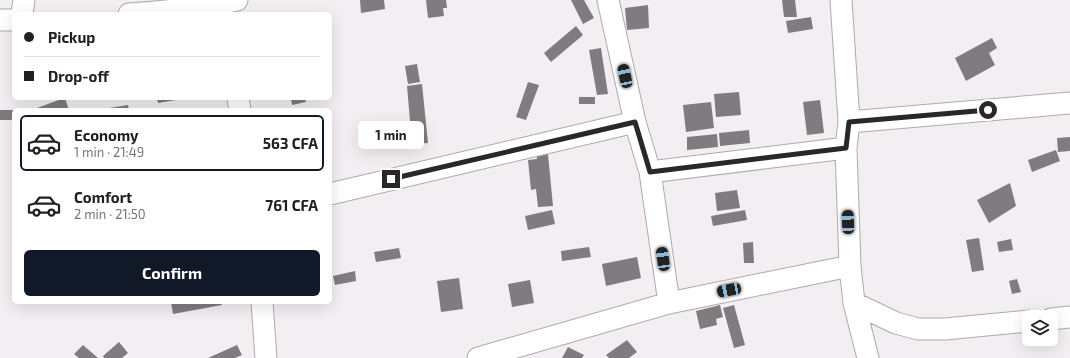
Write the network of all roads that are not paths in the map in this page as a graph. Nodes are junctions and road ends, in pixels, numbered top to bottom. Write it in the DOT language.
graph roads {
  1 [pos="24,0"];
  2 [pos="608,0"];
  3 [pos="841,0"];
  4 [pos="226,6"];
  5 [pos="22,12"];
  6 [pos="160,12"];
  7 [pos="0,20"];
  8 [pos="12,20"];
  9 [pos="1070,103"];
  10 [pos="635,122"];
  11 [pos="849,122"];
  12 [pos="846,148"];
  13 [pos="650,172"];
  14 [pos="332,194"];
  15 [pos="850,266"];
  16 [pos="669,303"];
  17 [pos="854,303"];
  18 [pos="262,304"];
  19 [pos="1070,317"];
  20 [pos="1058,318"];
  21 [pos="1022,322"];
  22 [pos="266,358"];
  23 [pos="478,358"];
  24 [pos="868,358"];
  1 -- 5 [label="street"];
  2 -- 10 [label="street"];
  3 -- 11 [label="street"];
  4 -- 6 [label="street"];
  7 -- 8 [label="street"];
  9 -- 11 [label="street"];
  10 -- 13 [label="street"];
  10 -- 14 [label="street"];
  11 -- 12 [label="street"];
  12 -- 13 [label="street"];
  12 -- 15 [label="street"];
  13 -- 16 [label="street"];
  15 -- 16 [label="street"];
  15 -- 17 [label="street"];
  16 -- 23 [label="street"];
  17 -- 21 [label="street"];
  17 -- 24 [label="street"];
  18 -- 22 [label="street"];
  19 -- 20 [label="street"];
}
